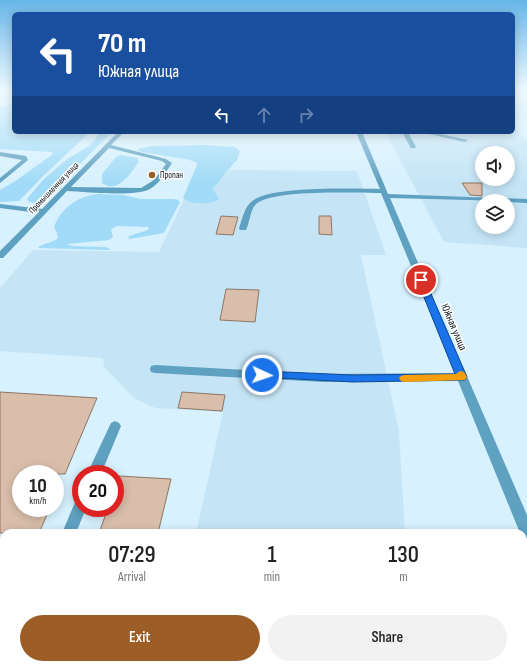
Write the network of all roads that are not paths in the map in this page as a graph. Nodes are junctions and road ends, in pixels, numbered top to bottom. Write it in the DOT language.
graph roads {
  1 [pos="119,134"];
  2 [pos="360,134"];
  3 [pos="406,134"];
  4 [pos="434,134"];
  5 [pos="465,140"];
  6 [pos="108,146"];
  7 [pos="413,147"];
  8 [pos="0,154"];
  9 [pos="0,175"];
  10 [pos="8,176"];
  11 [pos="0,181"];
  12 [pos="65,189"];
  13 [pos="384,194"];
  14 [pos="527,201"];
  15 [pos="0,206"];
  16 [pos="44,211"];
  17 [pos="243,228"];
  18 [pos="0,256"];
  19 [pos="155,369"];
  20 [pos="462,377"];
  21 [pos="115,426"];
  22 [pos="98,465"];
  23 [pos="76,517"];
  24 [pos="71,529"];
  25 [pos="526,529"];
  1 -- 6 [label="street, Промышленная улица"];
  2 -- 13 [label="street, Южная улица"];
  3 -- 7 [label="street"];
  4 -- 5 [label="street"];
  6 -- 12 [label="street, Промышленная улица"];
  6 -- 12 [label="street"];
  8 -- 10 [label="street"];
  9 -- 10 [label="street"];
  10 -- 11 [label="street"];
  12 -- 16 [label="street, Промышленная улица"];
  13 -- 14 [label="street"];
  13 -- 17 [label="street"];
  13 -- 20 [label="street, Южная улица"];
  15 -- 16 [label="street"];
  16 -- 18 [label="street, Промышленная улица"];
  19 -- 20 [label="street"];
  20 -- 25 [label="street, Южная улица"];
  21 -- 22 [label="street"];
  23 -- 24 [label="street"];
}
